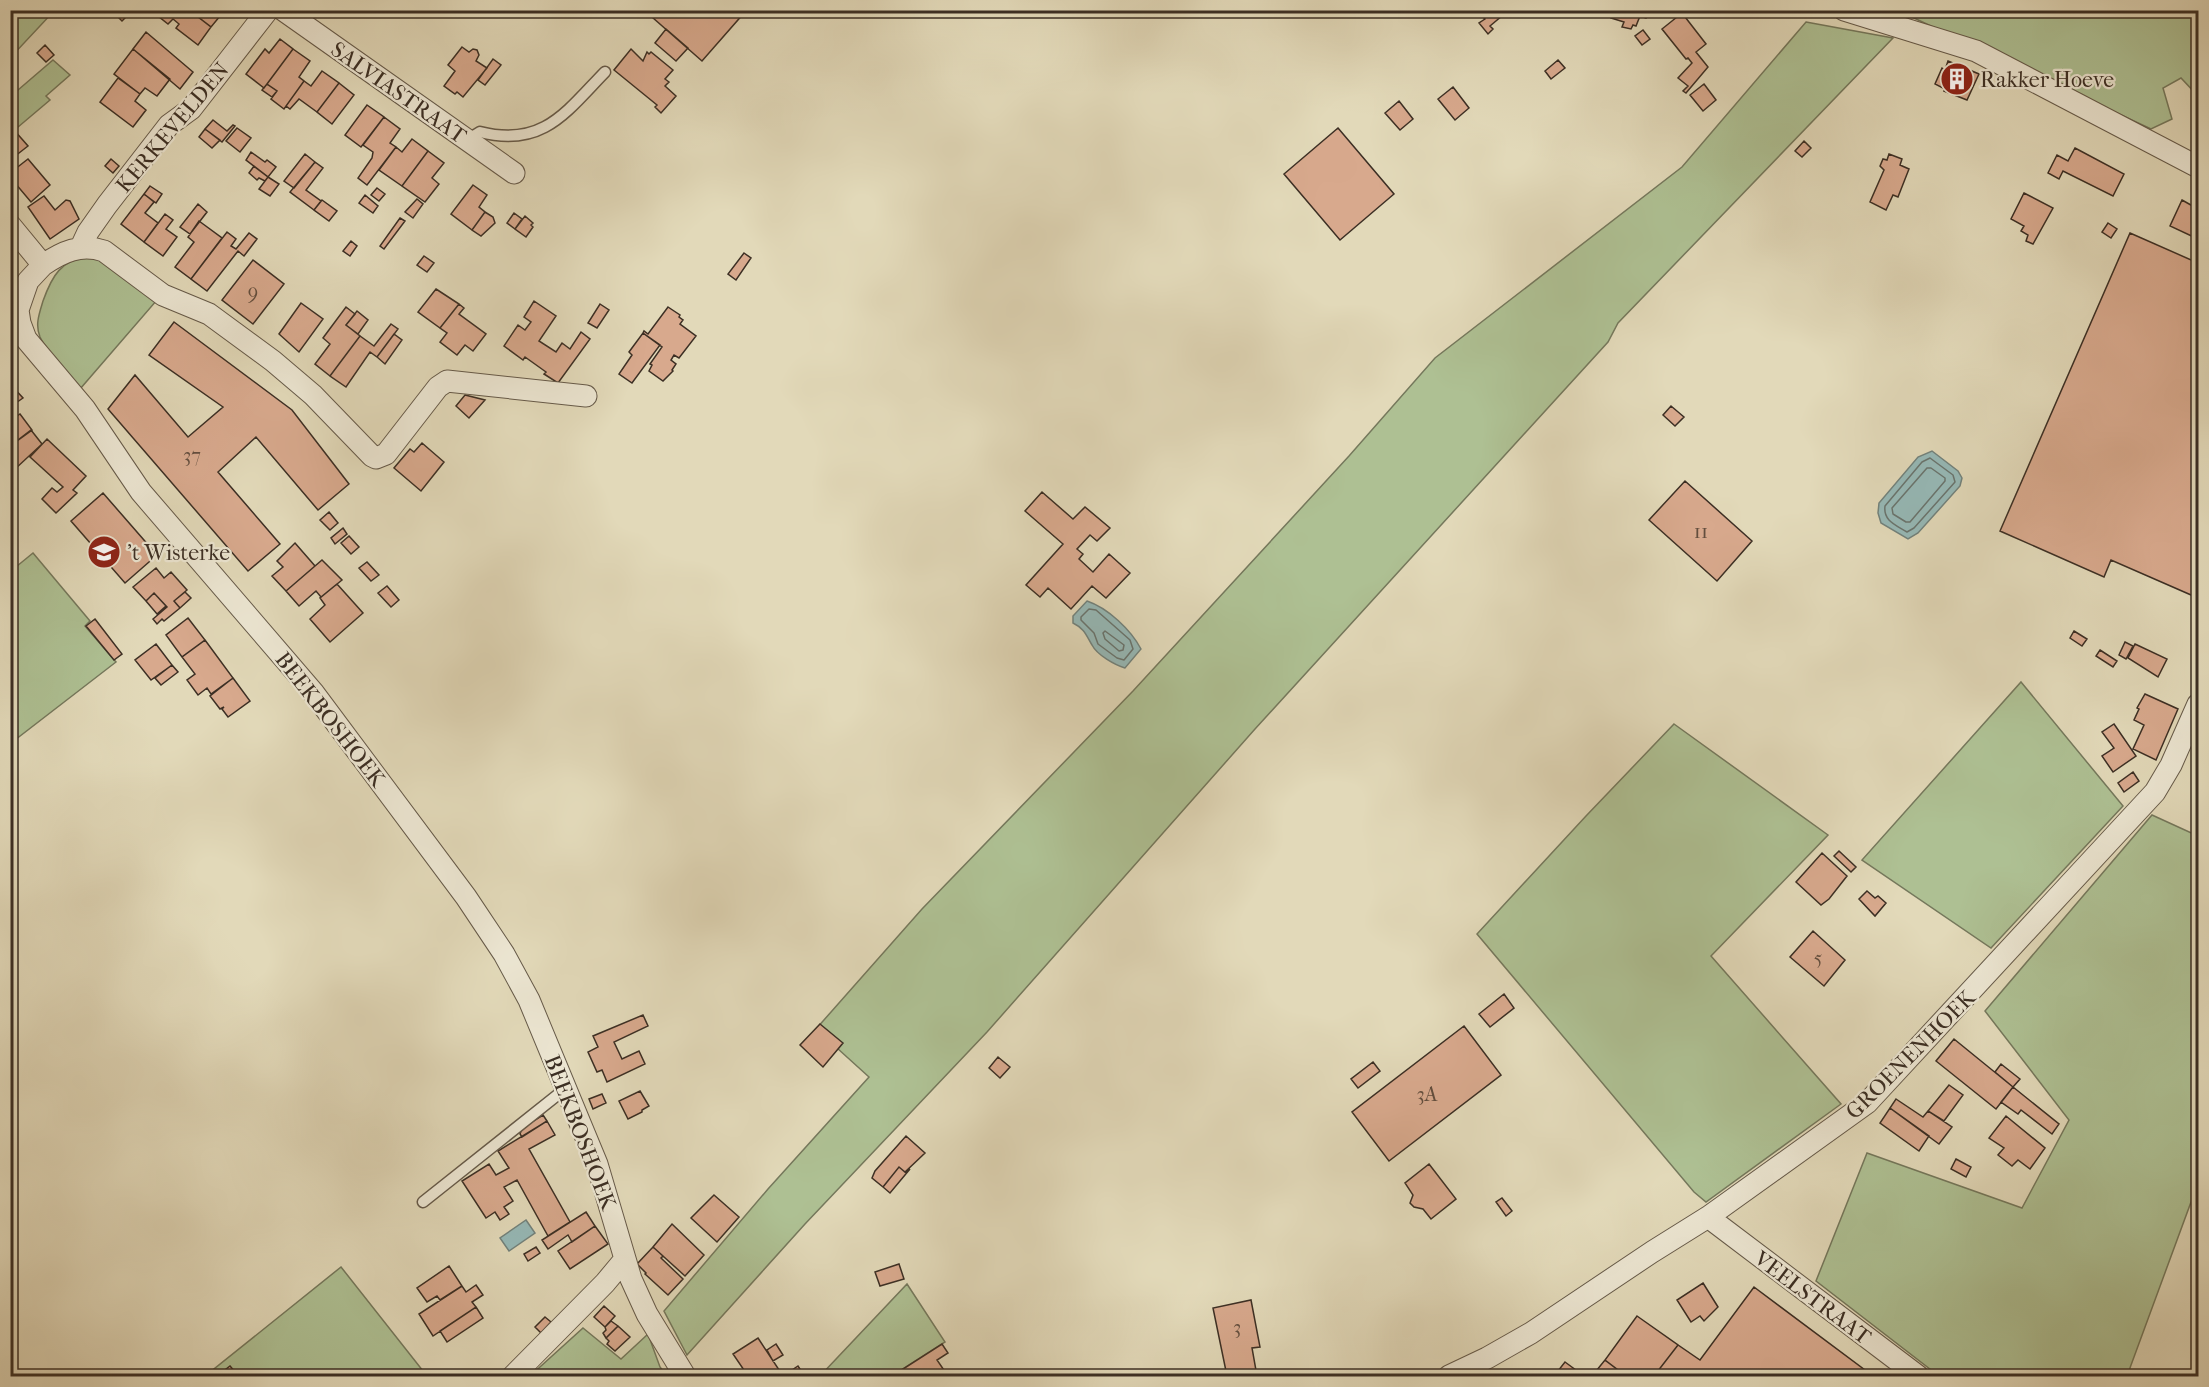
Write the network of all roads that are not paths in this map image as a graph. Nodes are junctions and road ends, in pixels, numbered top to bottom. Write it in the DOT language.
graph roads {
  1 [pos="268,10"];
  2 [pos="283,10"];
  3 [pos="1844,10"];
  4 [pos="605,72"];
  5 [pos="467,140"];
  6 [pos="2199,167"];
  7 [pos="514,173"];
  8 [pos="10,225"];
  9 [pos="81,247"];
  10 [pos="43,265"];
  11 [pos="586,396"];
  12 [pos="2199,704"];
  13 [pos="565,1089"];
  14 [pos="423,1202"];
  15 [pos="1708,1217"];
  16 [pos="625,1259"];
  17 [pos="513,1377"];
  18 [pos="686,1377"];
  19 [pos="1449,1377"];
  20 [pos="1918,1377"];
  1 -- 9 [label="street, KERKEVELDEN"];
  2 -- 5 [label="street, SALVIASTRAAT"];
  3 -- 6 [label="street"];
  4 -- 5 [label="lane"];
  5 -- 7 [label="street, SALVIASTRAAT"];
  8 -- 10 [label="street"];
  9 -- 10 [label="street"];
  9 -- 11 [label="street"];
  10 -- 13 [label="street, BEEKBOSHOEK"];
  12 -- 15 [label="street, GROENENHOEK"];
  13 -- 14 [label="lane"];
  13 -- 16 [label="street, BEEKBOSHOEK"];
  15 -- 19 [label="street, GROENENHOEK"];
  15 -- 20 [label="street, VEELSTRAAT"];
  16 -- 17 [label="street"];
  16 -- 18 [label="street, BEEKBOSHOEK"];
}
